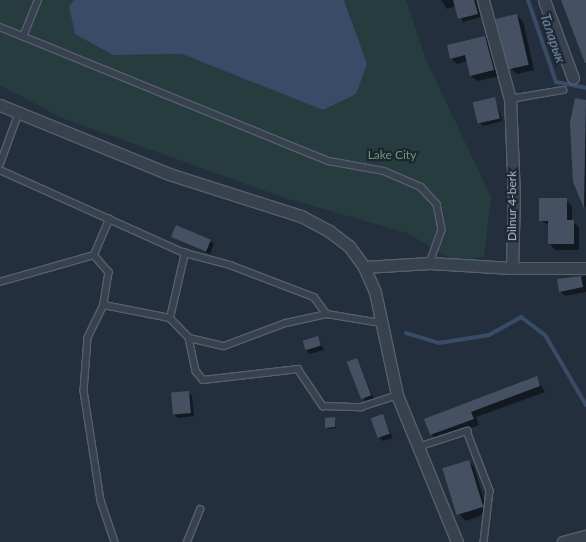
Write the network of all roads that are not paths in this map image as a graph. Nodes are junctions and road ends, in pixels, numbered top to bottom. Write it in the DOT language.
graph roads {
  1 [pos="38,0"];
  2 [pos="483,0"];
  3 [pos="544,0"];
  4 [pos="0,27"];
  5 [pos="23,37"];
  6 [pos="573,78"];
  7 [pos="563,90"];
  8 [pos="510,99"];
  9 [pos="0,105"];
  10 [pos="18,115"];
  11 [pos="0,164"];
  12 [pos="0,170"];
  13 [pos="109,219"];
  14 [pos="186,253"];
  15 [pos="94,255"];
  16 [pos="430,263"];
  17 [pos="364,267"];
  18 [pos="512,268"];
  19 [pos="586,268"];
  20 [pos="0,282"];
  21 [pos="104,305"];
  22 [pos="328,314"];
  23 [pos="170,318"];
  24 [pos="381,323"];
  25 [pos="189,338"];
  26 [pos="397,395"];
  27 [pos="418,447"];
  28 [pos="200,510"];
  29 [pos="586,536"];
  30 [pos="115,542"];
  31 [pos="187,542"];
  32 [pos="457,542"];
  33 [pos="484,542"];
  34 [pos="563,542"];
  1 -- 5 [label="lane"];
  2 -- 8 [label="street, Dilnur 4-berk"];
  3 -- 6 [label="street"];
  4 -- 5 [label="lane"];
  5 -- 16 [label="lane"];
  7 -- 8 [label="lane"];
  8 -- 18 [label="street, Dilnur 4-berk"];
  9 -- 10 [label="street"];
  10 -- 11 [label="lane"];
  10 -- 17 [label="street"];
  12 -- 13 [label="lane"];
  13 -- 14 [label="lane"];
  13 -- 15 [label="lane"];
  14 -- 22 [label="lane"];
  14 -- 23 [label="lane"];
  15 -- 20 [label="lane"];
  15 -- 21 [label="lane"];
  16 -- 17 [label="street"];
  16 -- 18 [label="street"];
  17 -- 24 [label="street"];
  18 -- 19 [label="street"];
  21 -- 23 [label="lane"];
  21 -- 30 [label="lane"];
  22 -- 24 [label="lane"];
  22 -- 25 [label="lane"];
  23 -- 25 [label="lane"];
  24 -- 26 [label="street"];
  25 -- 26 [label="lane"];
  26 -- 27 [label="street"];
  27 -- 32 [label="street"];
  27 -- 33 [label="lane"];
  28 -- 31 [label="lane"];
  29 -- 34 [label="street"];
}
